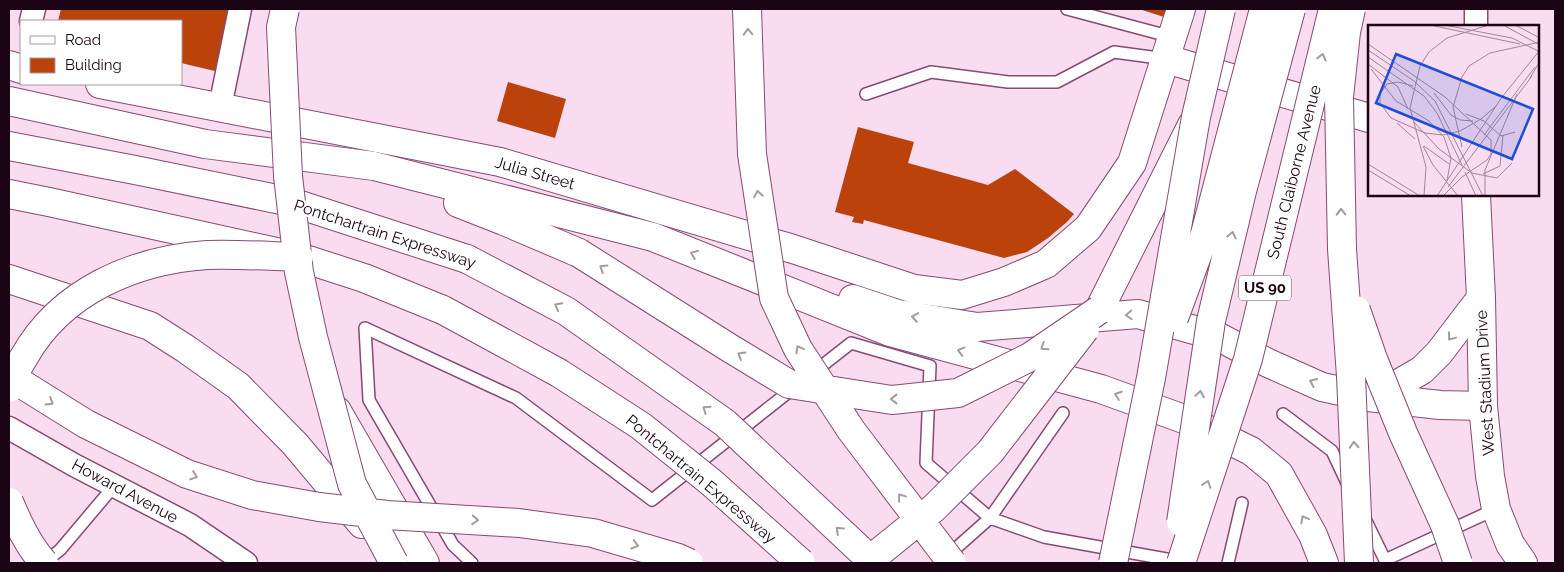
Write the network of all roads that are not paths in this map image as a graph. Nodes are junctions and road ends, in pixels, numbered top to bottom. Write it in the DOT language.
graph roads {
  1 [pos="240,9"];
  2 [pos="285,9"];
  3 [pos="747,9"];
  4 [pos="1067,9"];
  5 [pos="1181,9"];
  6 [pos="1221,9"];
  7 [pos="1264,9"];
  8 [pos="1291,9"];
  9 [pos="1333,9"];
  10 [pos="1351,9"];
  11 [pos="1476,9"];
  12 [pos="1476,25"];
  13 [pos="1169,48"];
  14 [pos="105,85"];
  15 [pos="866,94"];
  16 [pos="9,101"];
  17 [pos="220,107"];
  18 [pos="1196,117"];
  19 [pos="1368,118"];
  20 [pos="9,146"];
  21 [pos="374,166"];
  22 [pos="9,194"];
  23 [pos="1476,196"];
  24 [pos="1342,249"];
  25 [pos="298,257"];
  26 [pos="727,267"];
  27 [pos="9,279"];
  28 [pos="1481,298"];
  29 [pos="1099,310"];
  30 [pos="9,376"];
  31 [pos="1151,378"];
  32 [pos="9,388"];
  33 [pos="1368,397"];
  34 [pos="330,398"];
  35 [pos="1483,406"];
  36 [pos="1063,413"];
  37 [pos="1283,414"];
  38 [pos="9,428"];
  39 [pos="114,486"];
  40 [pos="9,502"];
  41 [pos="1242,503"];
  42 [pos="1496,509"];
  43 [pos="990,518"];
  44 [pos="245,561"];
  45 [pos="1376,562"];
  46 [pos="43,563"];
  47 [pos="395,563"];
  48 [pos="425,563"];
  49 [pos="472,563"];
  50 [pos="689,563"];
  51 [pos="801,563"];
  52 [pos="866,563"];
  53 [pos="874,563"];
  54 [pos="939,563"];
  55 [pos="952,563"];
  56 [pos="1113,563"];
  57 [pos="1175,563"];
  58 [pos="1181,563"];
  59 [pos="1187,563"];
  60 [pos="1228,563"];
  61 [pos="1324,563"];
  62 [pos="1458,563"];
  63 [pos="1523,563"];
  1 -- 17 [label="street"];
  2 -- 34 [label="main road, bridge"];
  55 -- 3 [label="main road, one-way, bridge"];
  4 -- 13 [label="lane"];
  5 -- 13 [label="main road"];
  6 -- 18 [label="main road, bridge"];
  7 -- 31 [label="main road, bridge"];
  57 -- 8 [label="main road, one-way, bridge"];
  58 -- 9 [label="main road, South Claiborne Avenue / US 90, one-way, bridge"];
  24 -- 10 [label="main road, one-way, bridge"];
  11 -- 12 [label="street"];
  13 -- 15 [label="lane"];
  13 -- 17 [label="main road, Julia Street"];
  13 -- 19 [label="main road"];
  14 -- 17 [label="main road, Julia Street"];
  16 -- 21 [label="main road"];
  18 -- 29 [label="main road, bridge"];
  18 -- 31 [label="main road, bridge"];
  53 -- 20 [label="main road, Pontchartrain Expressway, one-way, bridge"];
  26 -- 21 [label="main road, one-way"];
  29 -- 21 [label="main road, one-way, bridge"];
  22 -- 25 [label="main road, Pontchartrain Expressway, bridge"];
  23 -- 28 [label="main road, West Stadium Drive"];
  45 -- 24 [label="main road, one-way, bridge"];
  24 -- 62 [label="main road, bridge"];
  25 -- 32 [label="main road, bridge"];
  25 -- 51 [label="main road, Pontchartrain Expressway, bridge"];
  33 -- 26 [label="main road, one-way"];
  61 -- 26 [label="main road, one-way"];
  27 -- 47 [label="main road"];
  28 -- 33 [label="main road, one-way"];
  28 -- 35 [label="main road, West Stadium Drive"];
  29 -- 52 [label="main road, bridge"];
  30 -- 50 [label="main road, one-way, bridge"];
  31 -- 56 [label="main road, bridge"];
  33 -- 35 [label="main road"];
  34 -- 47 [label="main road, bridge"];
  34 -- 48 [label="main road, bridge"];
  35 -- 42 [label="main road, West Stadium Drive"];
  36 -- 43 [label="lane"];
  37 -- 45 [label="lane"];
  38 -- 39 [label="street, Howard Avenue"];
  39 -- 44 [label="street, Howard Avenue"];
  39 -- 46 [label="lane"];
  40 -- 46 [label="main road, bridge"];
  41 -- 60 [label="lane"];
  42 -- 45 [label="lane"];
  42 -- 63 [label="main road, West Stadium Drive"];
  43 -- 49 [label="lane"];
  43 -- 54 [label="lane"];
  43 -- 59 [label="lane"];
}
